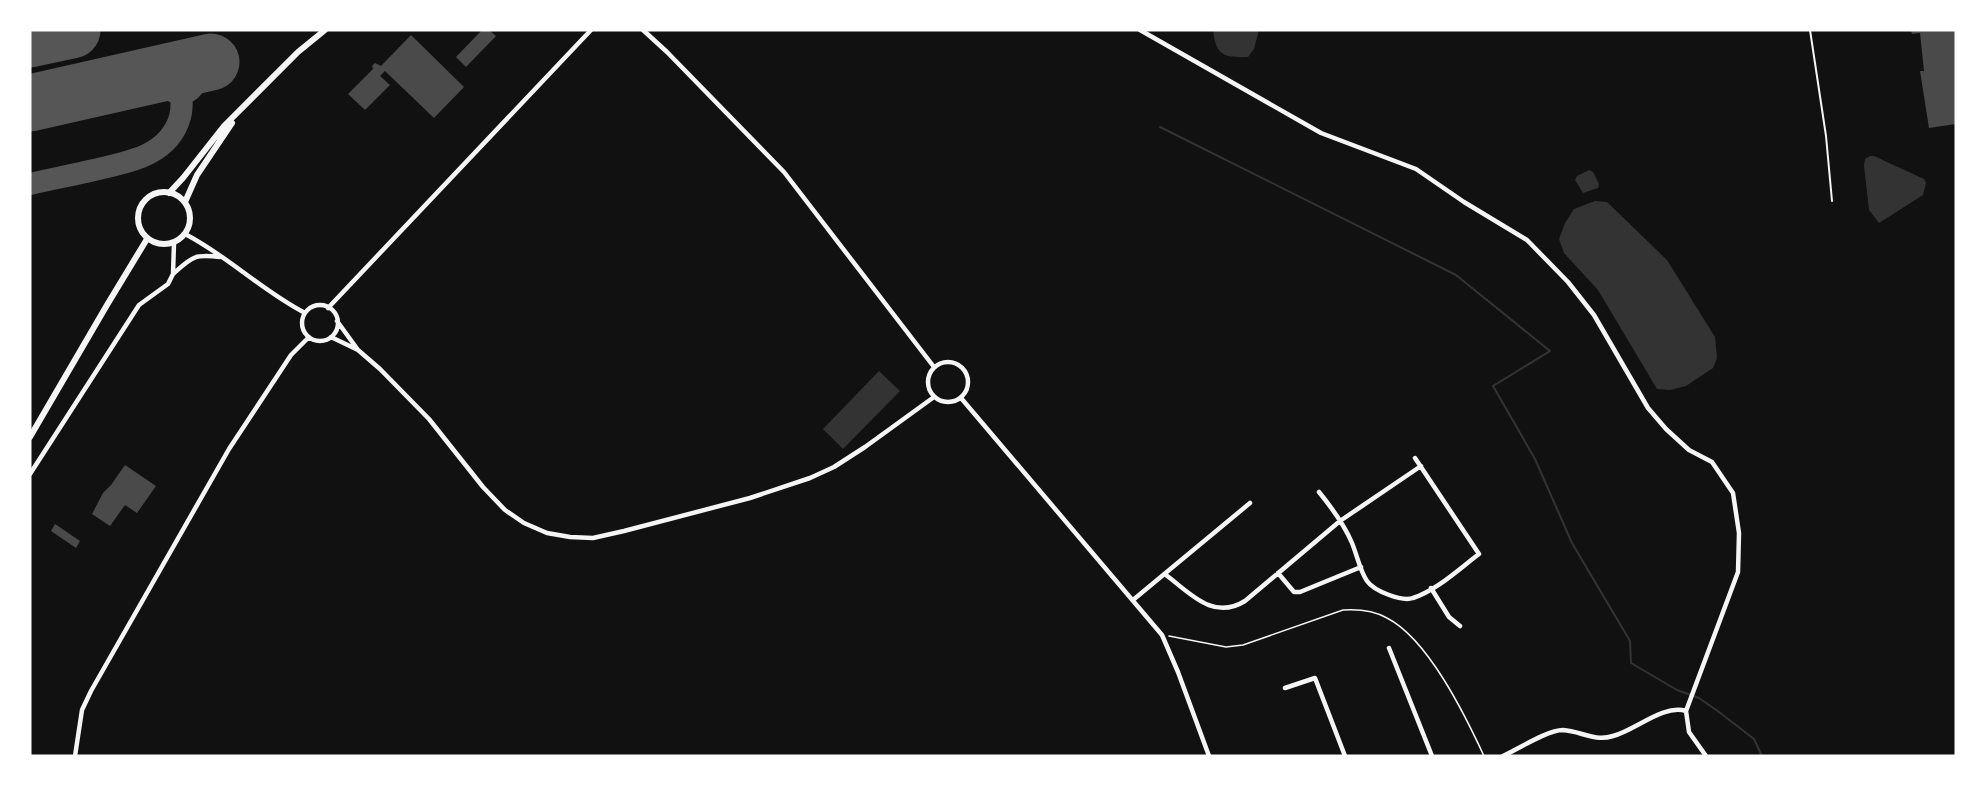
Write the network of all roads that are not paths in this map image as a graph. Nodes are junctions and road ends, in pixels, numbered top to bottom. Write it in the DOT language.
graph roads {
  1 [pos="325,30"];
  2 [pos="591,30"];
  3 [pos="643,30"];
  4 [pos="1140,30"];
  5 [pos="1810,30"];
  6 [pos="237,115"];
  7 [pos="169,193"];
  8 [pos="1832,201"];
  9 [pos="184,202"];
  10 [pos="185,234"];
  11 [pos="147,239"];
  12 [pos="174,243"];
  13 [pos="223,258"];
  14 [pos="173,274"];
  15 [pos="328,308"];
  16 [pos="305,313"];
  17 [pos="337,321"];
  18 [pos="309,337"];
  19 [pos="331,337"];
  20 [pos="357,350"];
  21 [pos="934,367"];
  22 [pos="934,397"];
  23 [pos="961,398"];
  24 [pos="30,437"];
  25 [pos="1415,458"];
  26 [pos="1421,466"];
  27 [pos="30,474"];
  28 [pos="1319,492"];
  29 [pos="1250,503"];
  30 [pos="1340,521"];
  31 [pos="1361,567"];
  32 [pos="1278,573"];
  33 [pos="1166,574"];
  34 [pos="1431,588"];
  35 [pos="1133,600"];
  36 [pos="1460,626"];
  37 [pos="1389,648"];
  38 [pos="1285,688"];
  39 [pos="1686,711"];
  40 [pos="75,756"];
  41 [pos="1209,756"];
  42 [pos="1345,756"];
  43 [pos="1432,756"];
  44 [pos="1503,756"];
  45 [pos="1706,756"];
  1 -- 6 [label="main road"];
  2 -- 15 [label="street"];
  3 -- 21 [label="street"];
  4 -- 39 [label="street"];
  5 -- 8 [label="lane"];
  6 -- 7 [label="main road"];
  6 -- 9 [label="main road"];
  7 -- 9 [label="main road"];
  7 -- 11 [label="main road"];
  9 -- 10 [label="main road"];
  10 -- 12 [label="main road"];
  10 -- 13 [label="street"];
  11 -- 12 [label="main road"];
  11 -- 24 [label="main road"];
  12 -- 14 [label="street"];
  13 -- 14 [label="street"];
  13 -- 16 [label="street"];
  14 -- 27 [label="street"];
  15 -- 16 [label="street"];
  15 -- 17 [label="street"];
  16 -- 18 [label="street"];
  17 -- 19 [label="street"];
  17 -- 20 [label="street"];
  18 -- 19 [label="street"];
  18 -- 40 [label="street"];
  19 -- 20 [label="street"];
  20 -- 22 [label="street"];
  21 -- 22 [label="street"];
  21 -- 23 [label="street"];
  22 -- 23 [label="street"];
  23 -- 35 [label="street"];
  25 -- 26 [label="street"];
  26 -- 30 [label="street"];
  26 -- 34 [label="street"];
  28 -- 30 [label="street"];
  29 -- 33 [label="street"];
  30 -- 31 [label="street"];
  30 -- 32 [label="street"];
  31 -- 32 [label="street"];
  31 -- 34 [label="street"];
  32 -- 33 [label="street"];
  33 -- 35 [label="street"];
  34 -- 36 [label="street"];
  35 -- 41 [label="street"];
  37 -- 43 [label="street"];
  38 -- 42 [label="street"];
  39 -- 44 [label="street"];
  39 -- 45 [label="street"];
}
